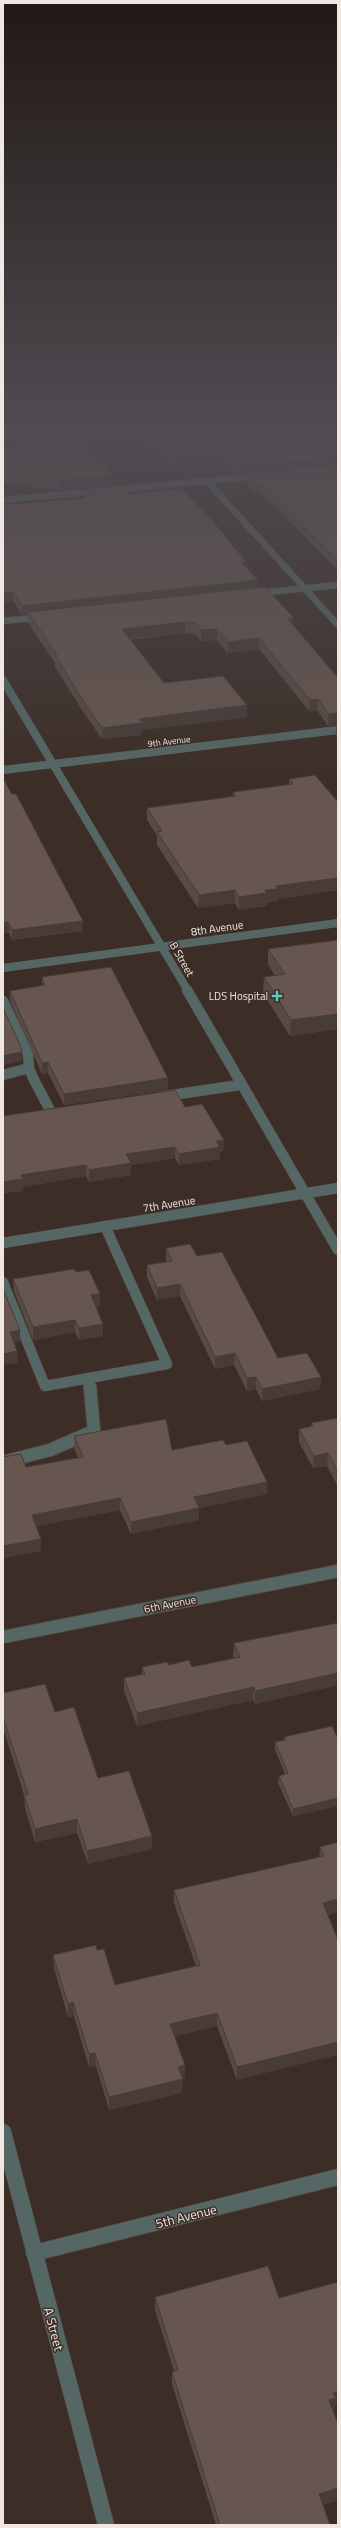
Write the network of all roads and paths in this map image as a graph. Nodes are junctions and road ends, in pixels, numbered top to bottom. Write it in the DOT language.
graph roads {
  1 [pos="268,548"];
  2 [pos="338,585"];
  3 [pos="305,588"];
  4 [pos="251,594"];
  5 [pos="53,615"];
  6 [pos="3,620"];
  7 [pos="338,625"];
  8 [pos="3,680"];
  9 [pos="338,730"];
  10 [pos="52,764"];
  11 [pos="3,770"];
  12 [pos="338,923"];
  13 [pos="162,947"];
  14 [pos="3,968"];
  15 [pos="3,1001"];
  16 [pos="29,1068"];
  17 [pos="3,1075"];
  18 [pos="240,1085"];
  19 [pos="155,1098"];
  20 [pos="63,1112"];
  21 [pos="338,1188"];
  22 [pos="306,1194"];
  23 [pos="105,1226"];
  24 [pos="3,1243"];
  25 [pos="338,1250"];
  26 [pos="3,1282"];
  27 [pos="90,1378"];
  28 [pos="3,1462"];
  29 [pos="338,1572"];
  30 [pos="3,1637"];
  31 [pos="3,2132"];
  32 [pos="338,2177"];
  33 [pos="34,2253"];
  34 [pos="106,2525"];
  1 -- 3 [label="street"];
  2 -- 3 [label="street"];
  3 -- 4 [label="street"];
  3 -- 7 [label="street"];
  5 -- 6 [label="street"];
  8 -- 10 [label="street, B Street"];
  9 -- 10 [label="street, 9th Avenue"];
  10 -- 11 [label="street, 9th Avenue"];
  10 -- 13 [label="street, B Street"];
  12 -- 13 [label="street, 8th Avenue"];
  13 -- 14 [label="street, 8th Avenue"];
  13 -- 18 [label="street, B Street"];
  15 -- 16 [label="street"];
  16 -- 17 [label="street"];
  16 -- 20 [label="street"];
  18 -- 19 [label="street"];
  18 -- 22 [label="street, B Street"];
  21 -- 22 [label="street, 7th Avenue"];
  22 -- 23 [label="street, 7th Avenue"];
  22 -- 25 [label="street, B Street"];
  23 -- 24 [label="street, 7th Avenue"];
  23 -- 27 [label="street"];
  26 -- 27 [label="street"];
  27 -- 28 [label="street"];
  29 -- 30 [label="street, 6th Avenue"];
  31 -- 33 [label="street, A Street"];
  32 -- 33 [label="street, 5th Avenue"];
  33 -- 34 [label="street, A Street"];
}
